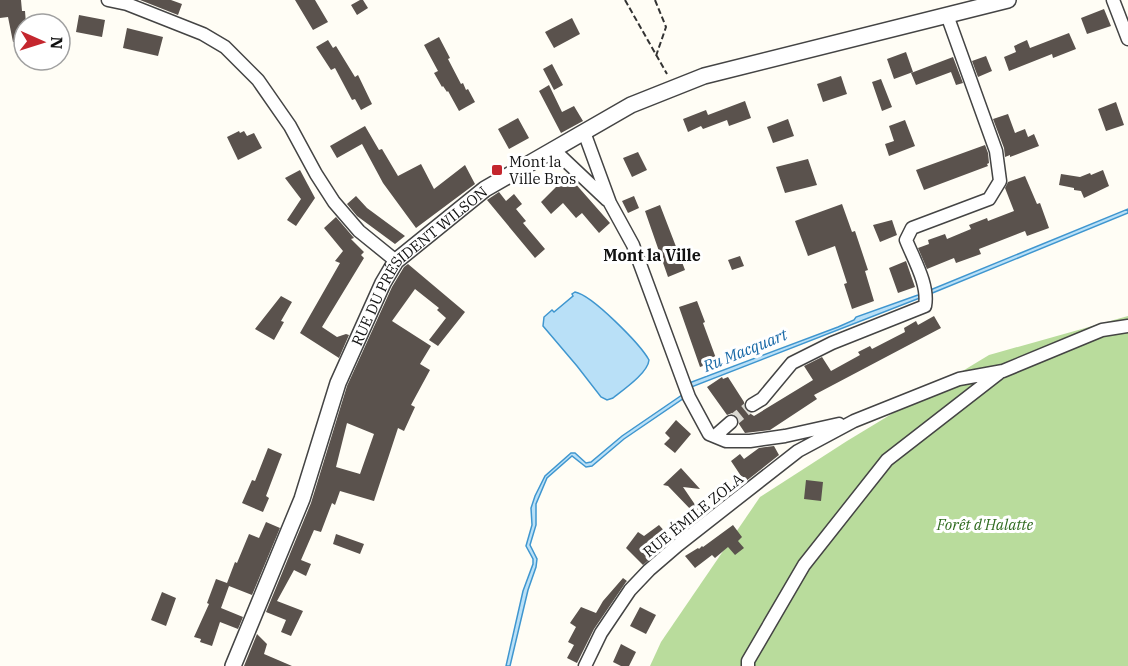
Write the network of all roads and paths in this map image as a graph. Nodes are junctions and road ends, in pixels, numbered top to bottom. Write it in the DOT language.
graph roads {
  1 [pos="108,0"];
  2 [pos="625,0"];
  3 [pos="655,0"];
  4 [pos="1008,0"];
  5 [pos="1113,0"];
  6 [pos="947,15"];
  7 [pos="1128,39"];
  8 [pos="656,56"];
  9 [pos="674,87"];
  10 [pos="584,132"];
  11 [pos="553,149"];
  12 [pos="610,203"];
  13 [pos="396,261"];
  14 [pos="1128,326"];
  15 [pos="1003,371"];
  16 [pos="752,405"];
  17 [pos="854,421"];
  18 [pos="731,422"];
  19 [pos="715,436"];
  20 [pos="233,666"];
  21 [pos="585,666"];
  22 [pos="748,666"];
  1 -- 13 [label="street"];
  2 -- 8 [label="path"];
  3 -- 8 [label="path"];
  4 -- 6 [label="street, RUE DU PRÉSIDENT WILSON"];
  5 -- 7 [label="street"];
  6 -- 9 [label="street, RUE DU PRÉSIDENT WILSON"];
  6 -- 16 [label="street"];
  8 -- 9 [label="path"];
  9 -- 10 [label="street, RUE DU PRÉSIDENT WILSON"];
  10 -- 11 [label="street, RUE DU PRÉSIDENT WILSON"];
  10 -- 12 [label="street"];
  11 -- 12 [label="street"];
  11 -- 13 [label="street, RUE DU PRÉSIDENT WILSON"];
  12 -- 19 [label="street"];
  13 -- 20 [label="street, RUE DU PRÉSIDENT WILSON"];
  14 -- 15 [label="street"];
  15 -- 17 [label="street"];
  15 -- 22 [label="street"];
  17 -- 19 [label="street"];
  17 -- 21 [label="street, RUE ÉMILE ZOLA"];
  18 -- 19 [label="street"];
}
